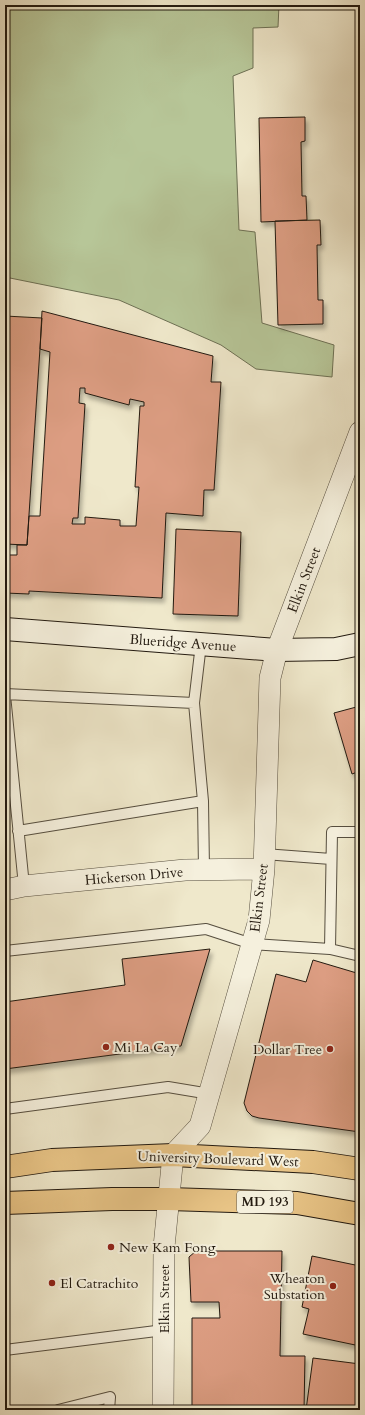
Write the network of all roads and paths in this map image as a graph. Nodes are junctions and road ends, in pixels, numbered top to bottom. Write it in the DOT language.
graph roads {
  1 [pos="360,432"];
  2 [pos="5,629"];
  3 [pos="201,644"];
  4 [pos="360,644"];
  5 [pos="277,650"];
  6 [pos="5,694"];
  7 [pos="194,703"];
  8 [pos="203,801"];
  9 [pos="18,831"];
  10 [pos="360,832"];
  11 [pos="331,859"];
  12 [pos="264,862"];
  13 [pos="204,870"];
  14 [pos="15,888"];
  15 [pos="252,944"];
  16 [pos="330,949"];
  17 [pos="5,951"];
  18 [pos="360,956"];
  19 [pos="210,1094"];
  20 [pos="5,1109"];
  21 [pos="174,1155"];
  22 [pos="5,1166"];
  23 [pos="360,1169"];
  24 [pos="169,1198"];
  25 [pos="5,1204"];
  26 [pos="360,1214"];
  27 [pos="164,1330"];
  28 [pos="5,1350"];
  29 [pos="58,1410"];
  30 [pos="109,1410"];
  31 [pos="163,1410"];
  1 -- 5 [label="street, Elkin Street"];
  2 -- 3 [label="street, Blueridge Avenue"];
  3 -- 5 [label="street, Blueridge Avenue"];
  3 -- 7 [label="lane"];
  4 -- 5 [label="street, Blueridge Avenue"];
  5 -- 12 [label="street, Elkin Street"];
  6 -- 7 [label="lane"];
  6 -- 9 [label="lane"];
  7 -- 8 [label="lane"];
  8 -- 9 [label="lane"];
  8 -- 13 [label="lane"];
  9 -- 14 [label="lane"];
  10 -- 11 [label="lane"];
  11 -- 12 [label="lane"];
  11 -- 16 [label="lane"];
  12 -- 13 [label="street, Hickerson Drive"];
  12 -- 15 [label="street, Elkin Street"];
  13 -- 14 [label="street, Hickerson Drive"];
  15 -- 16 [label="lane"];
  15 -- 17 [label="lane"];
  15 -- 19 [label="street, Elkin Street"];
  16 -- 18 [label="lane"];
  19 -- 20 [label="lane"];
  19 -- 21 [label="street, Elkin Street"];
  21 -- 22 [label="main road, University Boulevard West"];
  21 -- 23 [label="main road, University Boulevard West"];
  21 -- 24 [label="street, Elkin Street"];
  24 -- 25 [label="main road, MD 193"];
  24 -- 26 [label="main road, MD 193"];
  24 -- 27 [label="street, Elkin Street"];
  27 -- 28 [label="lane"];
  27 -- 31 [label="street, Elkin Street"];
  29 -- 30 [label="lane"];
}
